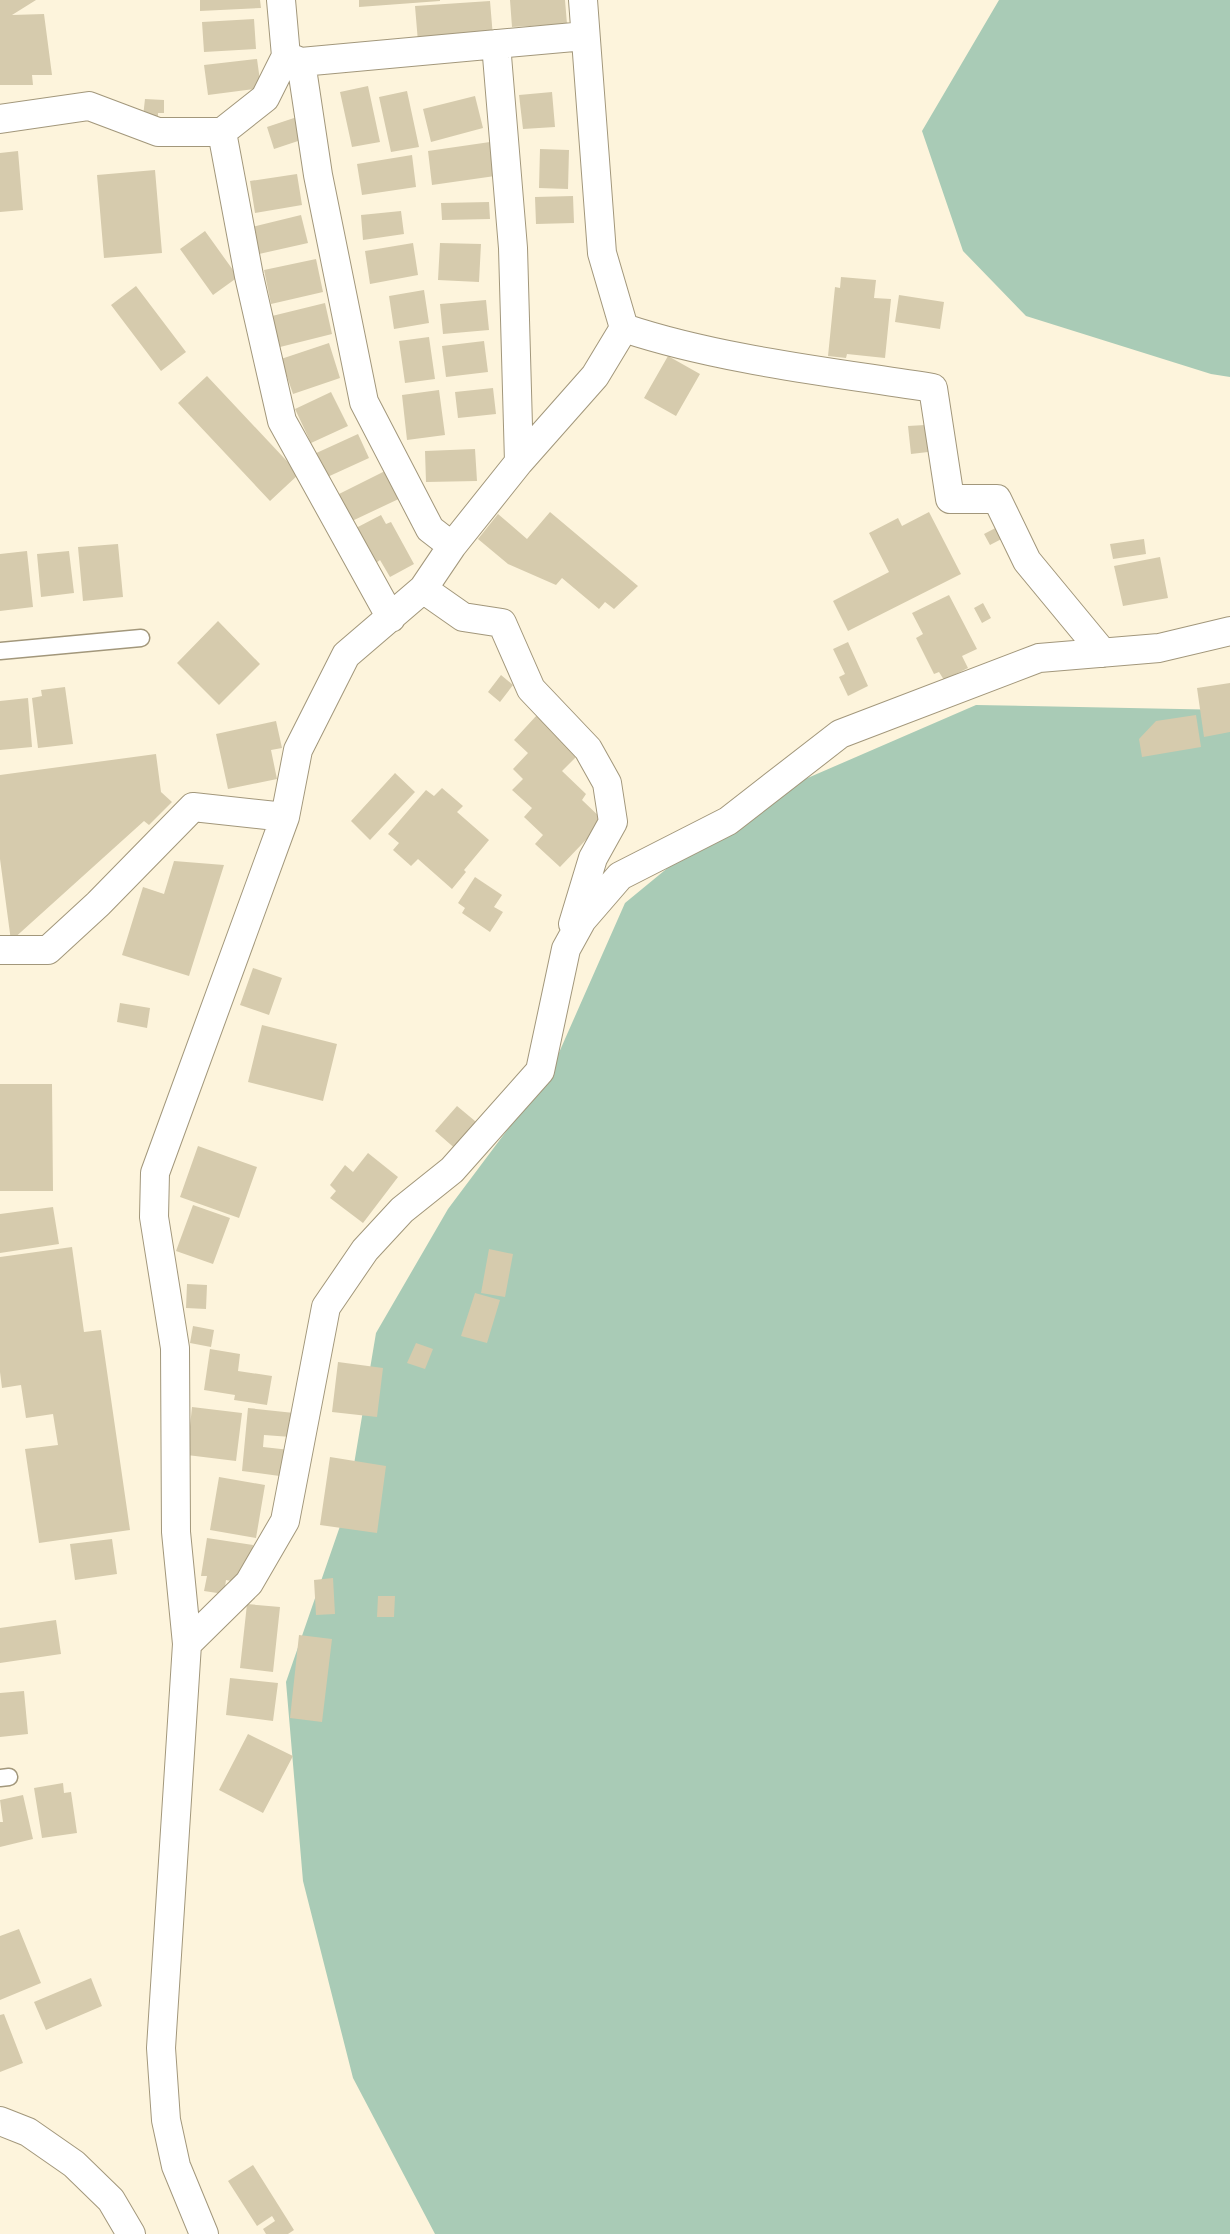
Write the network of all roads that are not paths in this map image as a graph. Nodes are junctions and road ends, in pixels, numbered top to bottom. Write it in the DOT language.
graph roads {
  1 [pos="281,0"];
  2 [pos="583,0"];
  3 [pos="585,36"];
  4 [pos="496,44"];
  5 [pos="294,59"];
  6 [pos="0,119"];
  7 [pos="222,132"];
  8 [pos="624,328"];
  9 [pos="519,462"];
  10 [pos="452,546"];
  11 [pos="423,589"];
  12 [pos="391,618"];
  13 [pos="1230,631"];
  14 [pos="141,638"];
  15 [pos="0,651"];
  16 [pos="1103,654"];
  17 [pos="285,817"];
  18 [pos="566,949"];
  19 [pos="0,950"];
  20 [pos="187,1644"];
  21 [pos="0,2121"];
  22 [pos="131,2234"];
  23 [pos="204,2234"];
  1 -- 5 [label="street"];
  2 -- 3 [label="street"];
  3 -- 4 [label="street"];
  3 -- 8 [label="street"];
  4 -- 5 [label="street"];
  4 -- 9 [label="street"];
  5 -- 7 [label="street"];
  5 -- 10 [label="street"];
  6 -- 7 [label="street"];
  7 -- 12 [label="street"];
  8 -- 9 [label="street"];
  8 -- 16 [label="street"];
  9 -- 10 [label="street"];
  10 -- 11 [label="street"];
  11 -- 12 [label="street"];
  11 -- 18 [label="street"];
  12 -- 17 [label="street"];
  13 -- 16 [label="street"];
  14 -- 15 [label="lane"];
  16 -- 18 [label="street"];
  17 -- 19 [label="street"];
  17 -- 20 [label="street"];
  18 -- 20 [label="street"];
  20 -- 23 [label="street"];
  21 -- 22 [label="street"];
}
